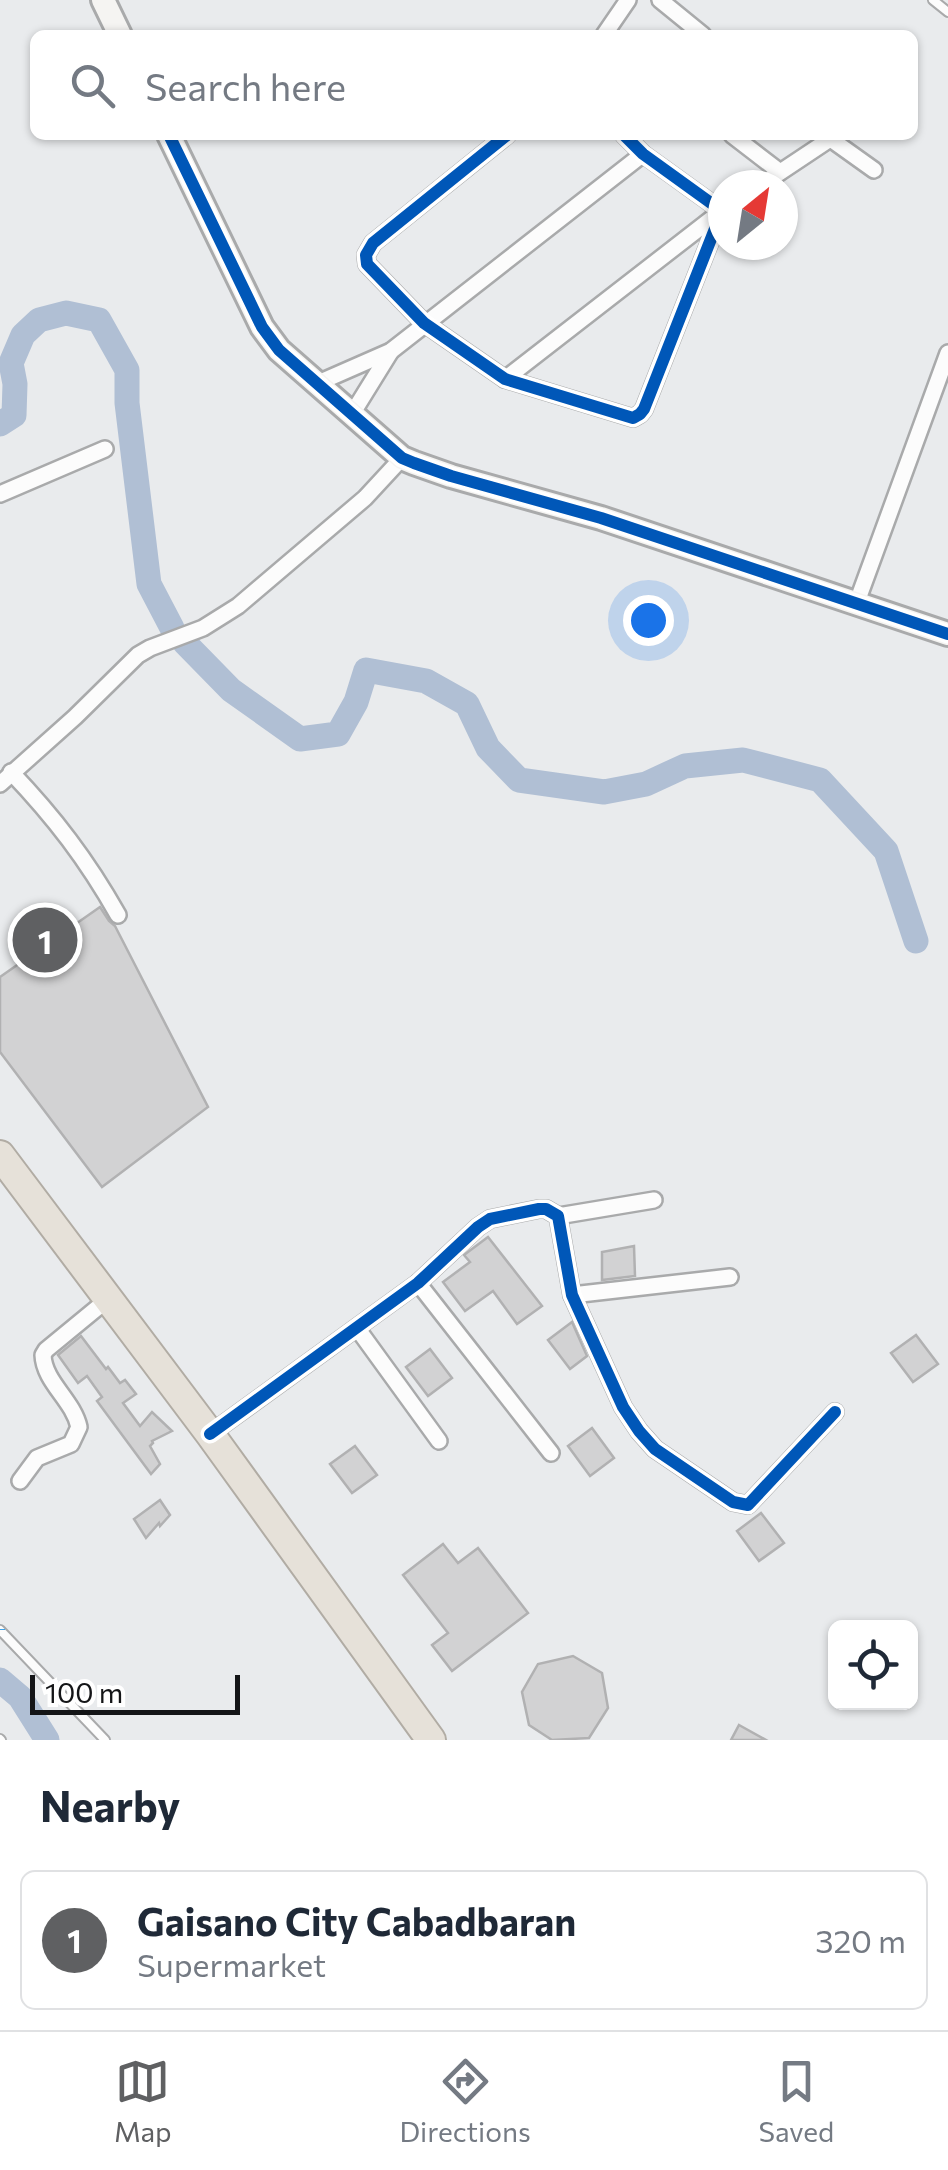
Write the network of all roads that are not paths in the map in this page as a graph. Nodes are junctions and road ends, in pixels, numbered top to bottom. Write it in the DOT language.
graph roads {
  1 [pos="103,0"];
  2 [pos="628,0"];
  3 [pos="660,0"];
  4 [pos="932,0"];
  5 [pos="948,12"];
  6 [pos="118,30"];
  7 [pos="607,30"];
  8 [pos="696,30"];
  9 [pos="171,140"];
  10 [pos="501,140"];
  11 [pos="629,140"];
  12 [pos="738,140"];
  13 [pos="824,140"];
  14 [pos="832,140"];
  15 [pos="643,154"];
  16 [pos="777,170"];
  17 [pos="783,170"];
  18 [pos="874,170"];
  19 [pos="708,200"];
  20 [pos="708,222"];
  21 [pos="708,247"];
  22 [pos="424,323"];
  23 [pos="391,351"];
  24 [pos="948,353"];
  25 [pos="505,379"];
  26 [pos="318,383"];
  27 [pos="352,414"];
  28 [pos="105,449"];
  29 [pos="402,458"];
  30 [pos="0,494"];
  31 [pos="857,602"];
  32 [pos="948,634"];
  33 [pos="6,778"];
  34 [pos="118,915"];
  35 [pos="0,1156"];
  36 [pos="654,1200"];
  37 [pos="558,1216"];
  38 [pos="730,1277"];
  39 [pos="418,1283"];
  40 [pos="572,1295"];
  41 [pos="108,1299"];
  42 [pos="357,1328"];
  43 [pos="835,1412"];
  44 [pos="210,1434"];
  45 [pos="439,1441"];
  46 [pos="551,1453"];
  47 [pos="20,1481"];
  48 [pos="0,1630"];
  49 [pos="105,1740"];
  50 [pos="431,1740"];
  1 -- 6 [label="street"];
  2 -- 7 [label="street"];
  3 -- 8 [label="street"];
  4 -- 5 [label="lane"];
  9 -- 26 [label="street"];
  10 -- 22 [label="street"];
  11 -- 15 [label="street"];
  12 -- 16 [label="street"];
  13 -- 17 [label="street"];
  14 -- 18 [label="street"];
  15 -- 19 [label="street"];
  15 -- 22 [label="street"];
  20 -- 25 [label="street"];
  21 -- 25 [label="street"];
  22 -- 23 [label="street"];
  22 -- 25 [label="street"];
  23 -- 26 [label="street"];
  23 -- 27 [label="street"];
  24 -- 31 [label="street"];
  26 -- 27 [label="street"];
  27 -- 29 [label="street"];
  28 -- 30 [label="street"];
  29 -- 31 [label="street"];
  29 -- 33 [label="street"];
  31 -- 32 [label="street"];
  33 -- 34 [label="street"];
  35 -- 41 [label="highway"];
  36 -- 37 [label="street"];
  37 -- 39 [label="street"];
  37 -- 40 [label="street"];
  38 -- 40 [label="street"];
  39 -- 42 [label="street"];
  39 -- 46 [label="street"];
  40 -- 43 [label="street"];
  41 -- 44 [label="highway"];
  41 -- 47 [label="street"];
  42 -- 44 [label="street"];
  42 -- 45 [label="street"];
  44 -- 50 [label="highway"];
  48 -- 49 [label="lane"];
}
